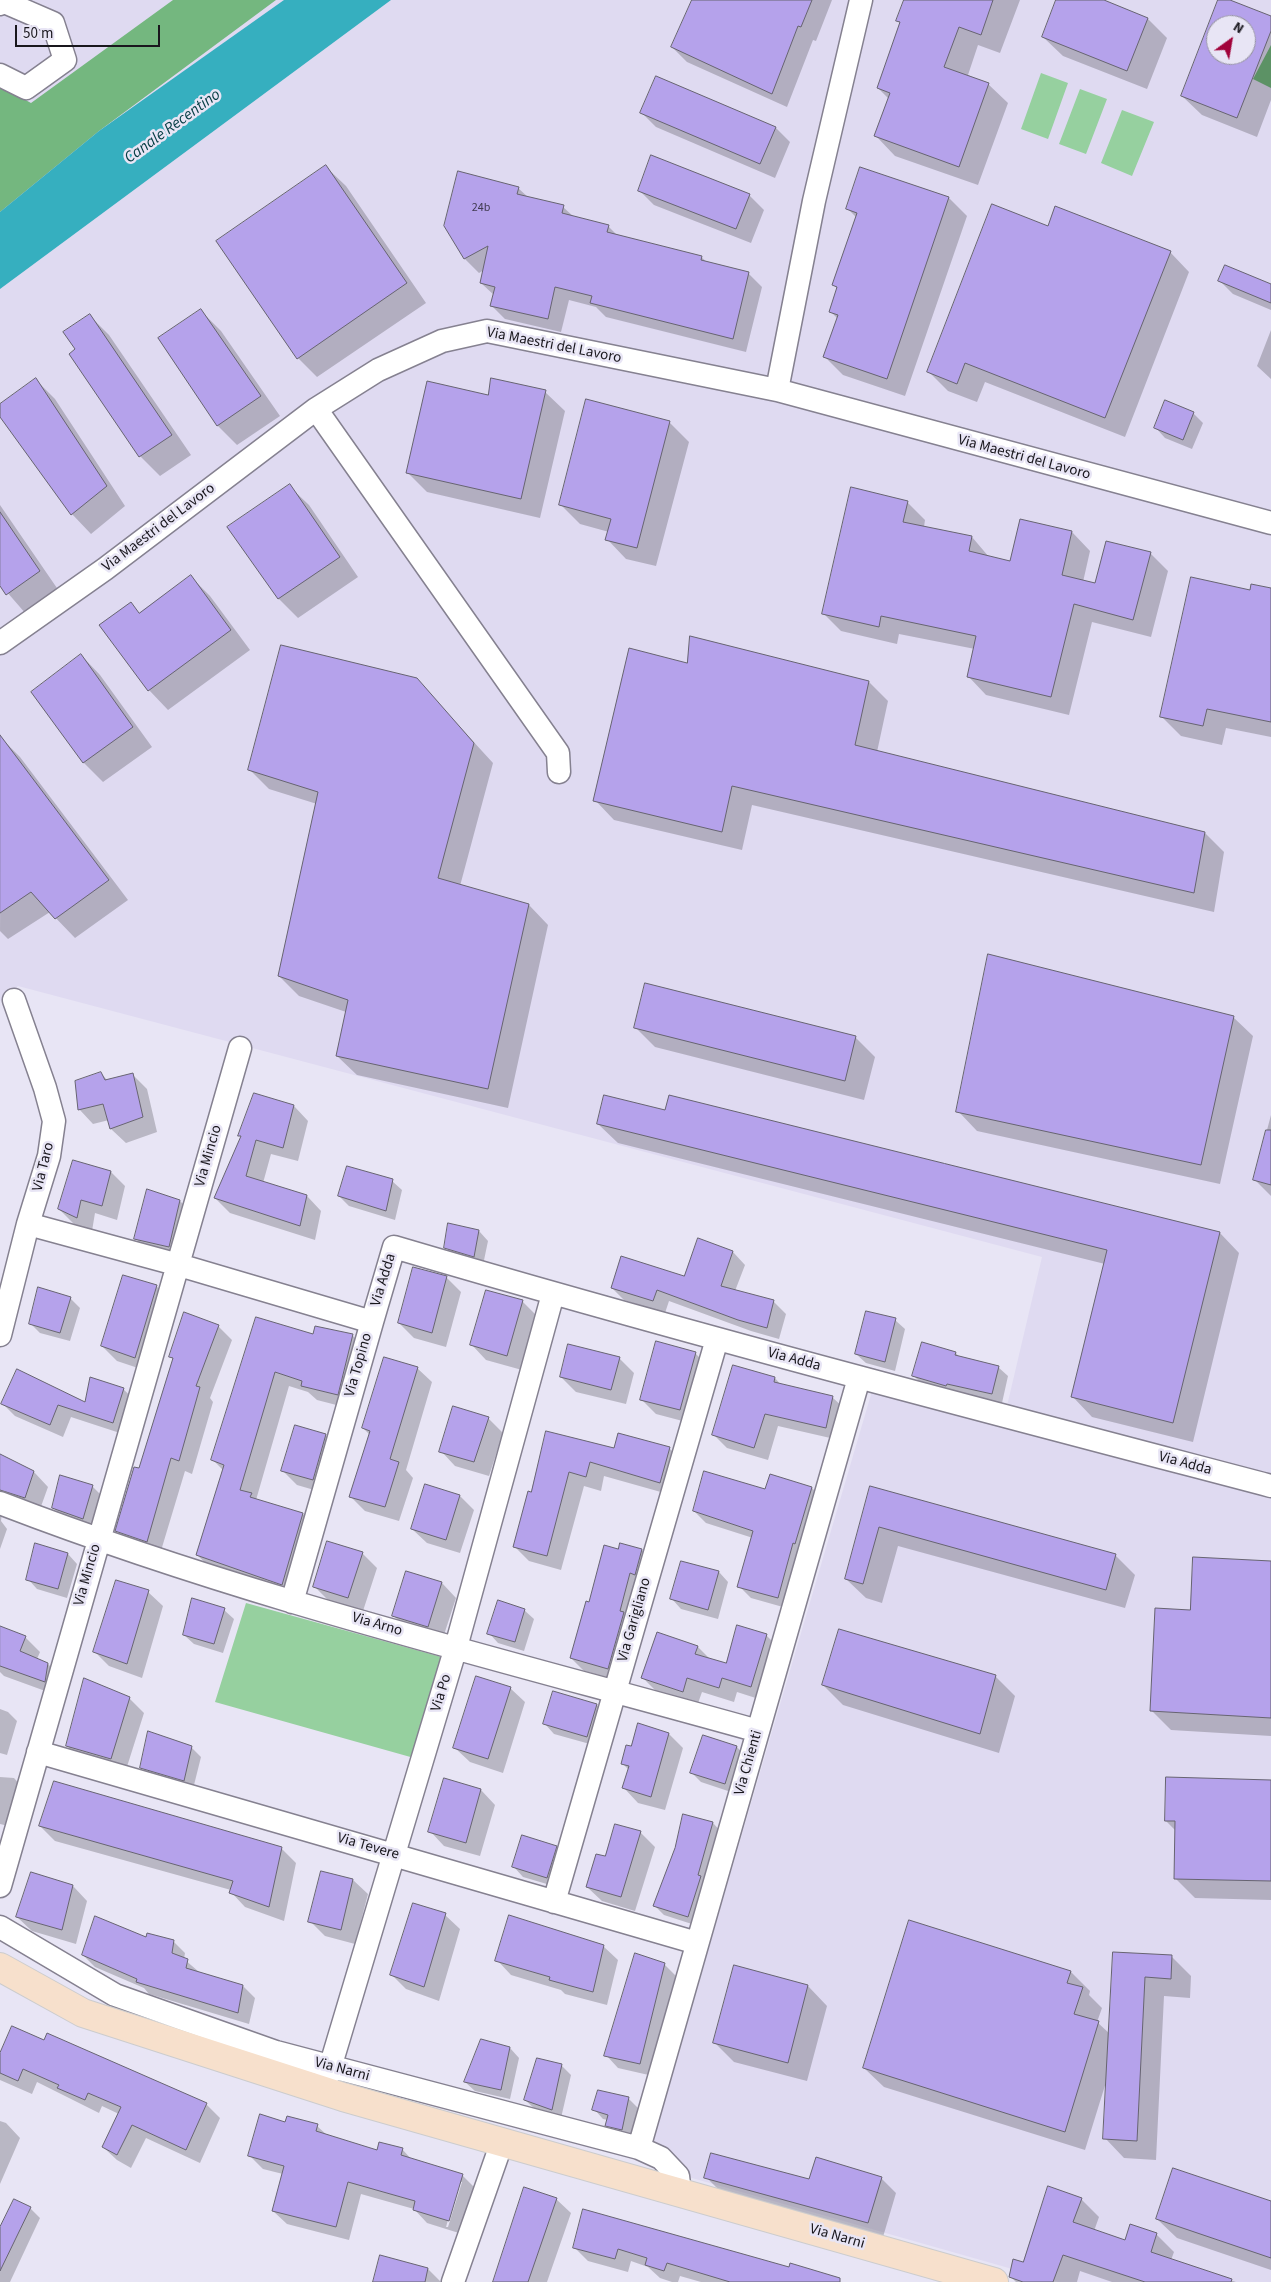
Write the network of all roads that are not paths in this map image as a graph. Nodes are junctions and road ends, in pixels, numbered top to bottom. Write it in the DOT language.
graph roads {
  1 [pos="861,0"];
  2 [pos="0,4"];
  3 [pos="0,75"];
  4 [pos="777,390"];
  5 [pos="316,409"];
  6 [pos="1271,524"];
  7 [pos="0,643"];
  8 [pos="559,772"];
  9 [pos="14,1000"];
  10 [pos="240,1048"];
  11 [pos="28,1224"];
  12 [pos="179,1265"];
  13 [pos="553,1294"];
  14 [pos="372,1322"];
  15 [pos="0,1335"];
  16 [pos="717,1339"];
  17 [pos="859,1378"];
  18 [pos="1271,1486"];
  19 [pos="0,1503"];
  20 [pos="98,1541"];
  21 [pos="292,1602"];
  22 [pos="456,1647"];
  23 [pos="615,1691"];
  24 [pos="758,1731"];
  25 [pos="38,1752"];
  26 [pos="394,1855"];
  27 [pos="0,1886"];
  28 [pos="554,1902"];
  29 [pos="0,1928"];
  30 [pos="698,1943"];
  31 [pos="0,1967"];
  32 [pos="327,2079"];
  33 [pos="502,2142"];
  34 [pos="639,2148"];
  35 [pos="680,2192"];
  36 [pos="453,2282"];
  37 [pos="994,2282"];
  1 -- 4 [label="street"];
  2 -- 3 [label="street"];
  4 -- 5 [label="street, Via Maestri del Lavoro"];
  4 -- 6 [label="street, Via Maestri del Lavoro"];
  5 -- 7 [label="street, Via Maestri del Lavoro"];
  5 -- 8 [label="street"];
  9 -- 11 [label="street, Via Taro"];
  10 -- 12 [label="street, Via Mincio"];
  11 -- 12 [label="street"];
  11 -- 15 [label="street, Via Taro"];
  12 -- 14 [label="street, Via Topino"];
  12 -- 20 [label="street, Via Mincio"];
  13 -- 14 [label="street, Via Adda"];
  13 -- 16 [label="street, Via Adda"];
  13 -- 22 [label="street, Via Po"];
  14 -- 21 [label="street, Via Topino"];
  16 -- 17 [label="street, Via Adda"];
  16 -- 23 [label="street, Via Garigliano"];
  17 -- 18 [label="street, Via Adda"];
  17 -- 24 [label="street, Via Chienti"];
  19 -- 20 [label="street, Via Arno"];
  20 -- 21 [label="street, Via Arno"];
  20 -- 25 [label="street, Via Mincio"];
  21 -- 22 [label="street, Via Arno"];
  22 -- 23 [label="street, Via Arno"];
  22 -- 26 [label="street, Via Po"];
  23 -- 24 [label="street, Via Arno"];
  23 -- 28 [label="street, Via Garigliano"];
  24 -- 30 [label="street, Via Chienti"];
  25 -- 26 [label="street, Via Tevere"];
  25 -- 27 [label="street, Via Mincio"];
  26 -- 28 [label="street, Via Tevere"];
  26 -- 32 [label="street, Via Po"];
  28 -- 30 [label="street, Via Tevere"];
  29 -- 32 [label="street, Via Narni"];
  30 -- 34 [label="street, Via Chienti"];
  31 -- 32 [label="main road, Via Narni"];
  32 -- 33 [label="main road, Via Narni"];
  32 -- 34 [label="street, Via Narni"];
  33 -- 35 [label="main road, Via Narni"];
  33 -- 36 [label="street"];
  34 -- 35 [label="street, Via Narni"];
  35 -- 37 [label="main road, Via Narni"];
}
